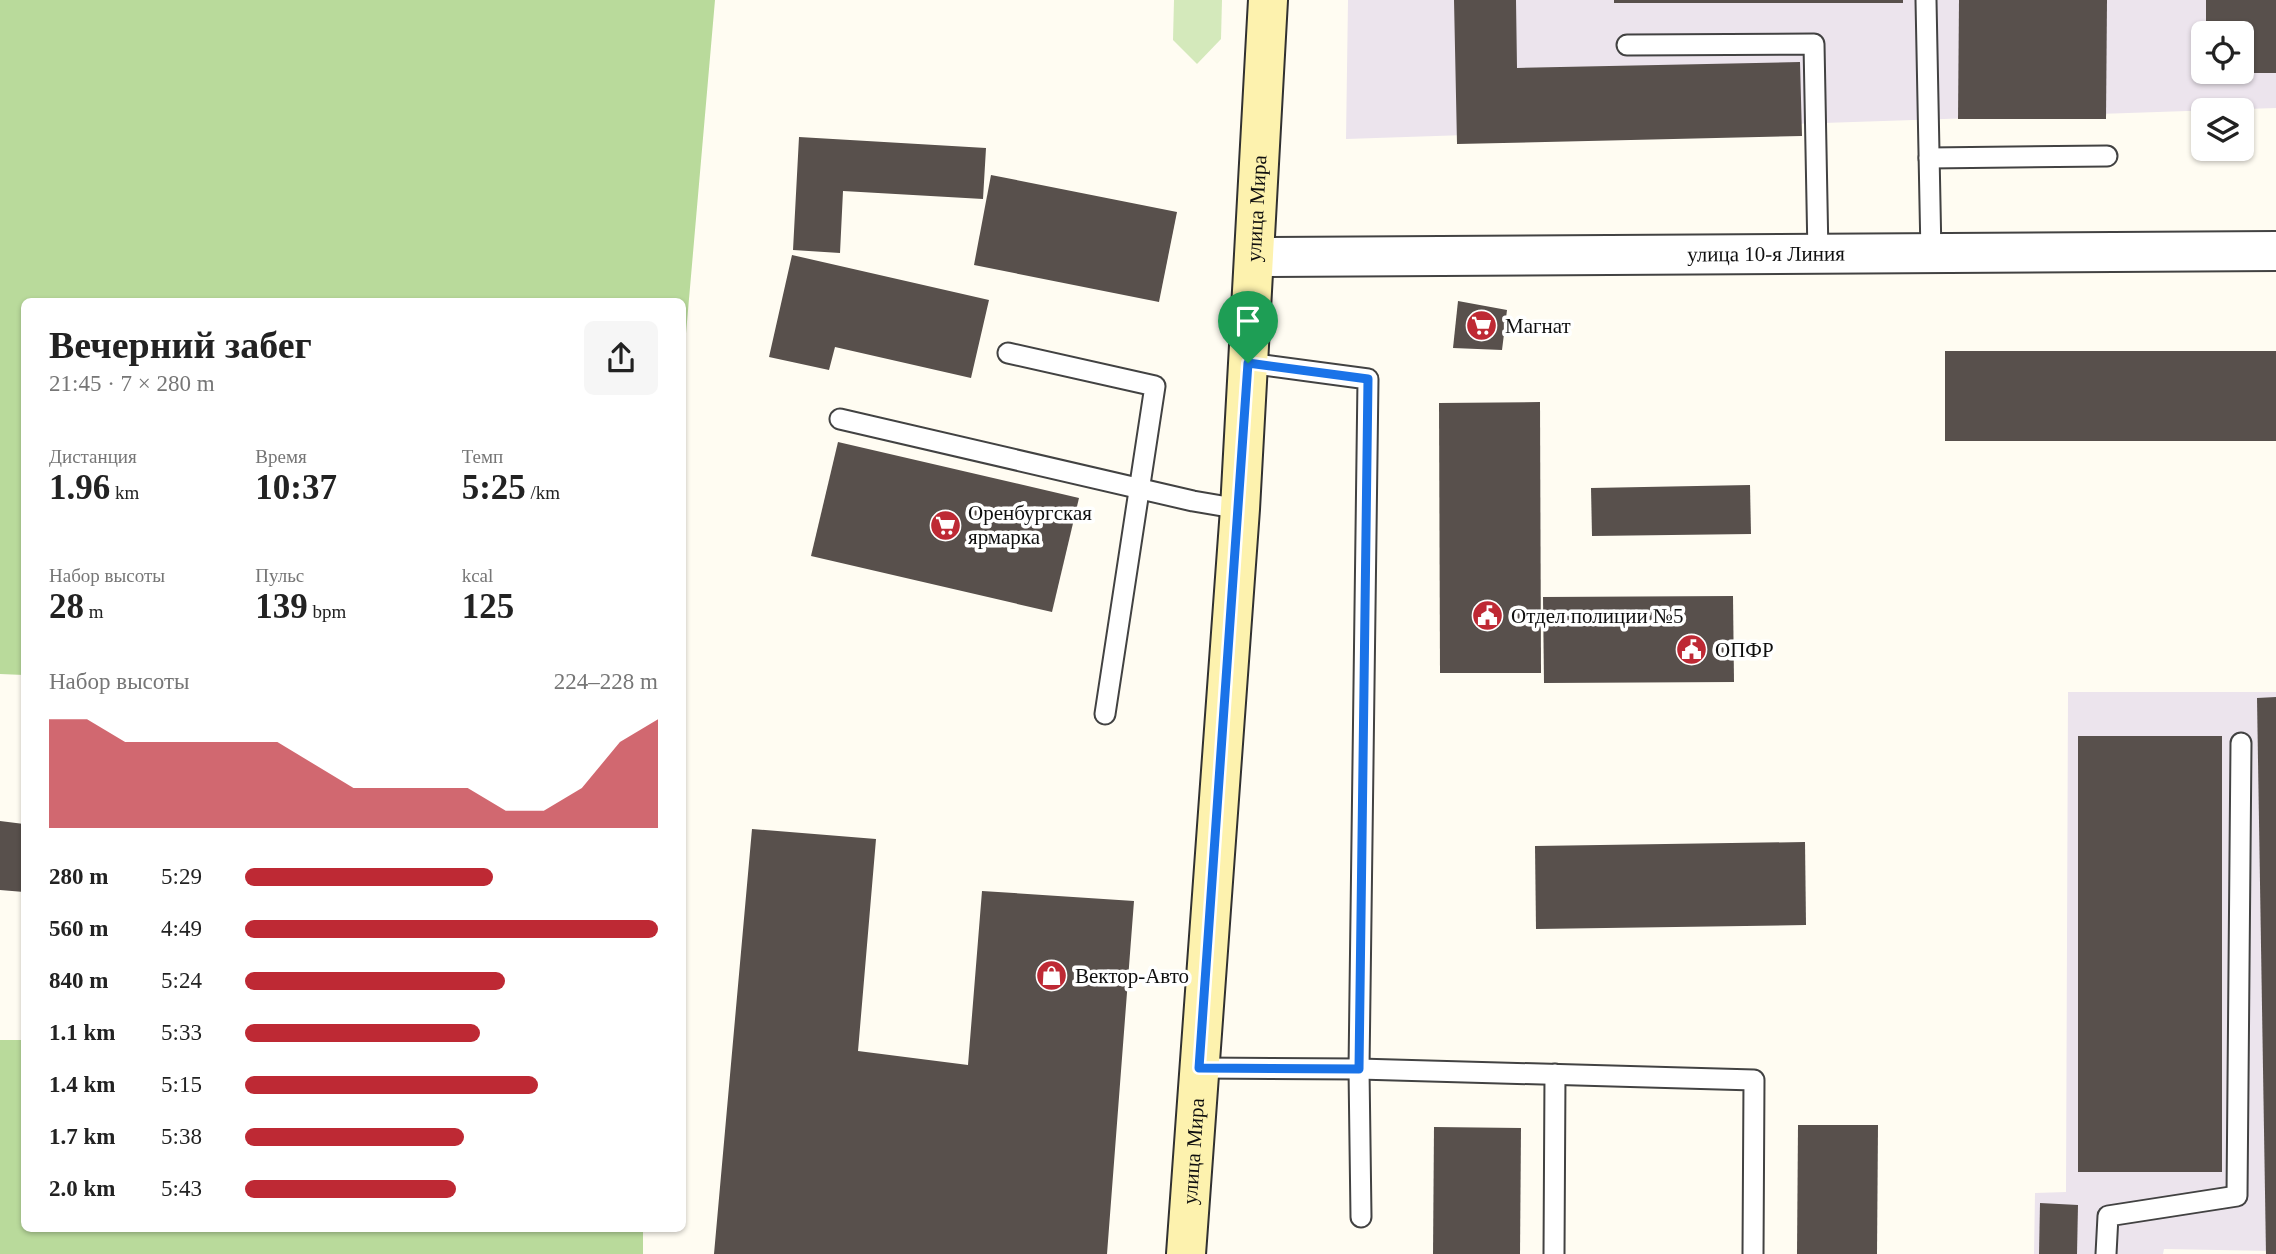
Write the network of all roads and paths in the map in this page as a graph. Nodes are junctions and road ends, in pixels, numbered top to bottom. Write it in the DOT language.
graph roads {
  1 [pos="1268,0"];
  2 [pos="1926,0"];
  3 [pos="1627,45"];
  4 [pos="2107,156"];
  5 [pos="1929,158"];
  6 [pos="2276,251"];
  7 [pos="1818,254"];
  8 [pos="1931,254"];
  9 [pos="1255,257"];
  10 [pos="1008,353"];
  11 [pos="1248,363"];
  12 [pos="840,419"];
  13 [pos="1139,489"];
  14 [pos="1240,509"];
  15 [pos="1105,714"];
  16 [pos="2241,743"];
  17 [pos="1199,1068"];
  18 [pos="1359,1069"];
  19 [pos="1555,1074"];
  20 [pos="1361,1217"];
  21 [pos="1186,1254"];
  22 [pos="1554,1254"];
  23 [pos="1753,1254"];
  24 [pos="2106,1254"];
  1 -- 9 [label="main road, улица Мира"];
  2 -- 5 [label="lane"];
  3 -- 7 [label="lane"];
  4 -- 5 [label="lane"];
  5 -- 8 [label="lane"];
  6 -- 8 [label="street, улица 10-я Линия"];
  7 -- 8 [label="street, улица 10-я Линия"];
  7 -- 9 [label="street, улица 10-я Линия"];
  9 -- 11 [label="main road, улица Мира"];
  10 -- 13 [label="lane"];
  11 -- 14 [label="main road, улица Мира"];
  11 -- 18 [label="lane"];
  12 -- 13 [label="lane"];
  13 -- 14 [label="lane"];
  13 -- 15 [label="lane"];
  14 -- 17 [label="main road, улица Мира"];
  16 -- 24 [label="lane"];
  17 -- 18 [label="lane"];
  17 -- 21 [label="main road, улица Мира"];
  18 -- 19 [label="lane"];
  18 -- 20 [label="lane"];
  19 -- 22 [label="lane"];
  19 -- 23 [label="lane"];
}
